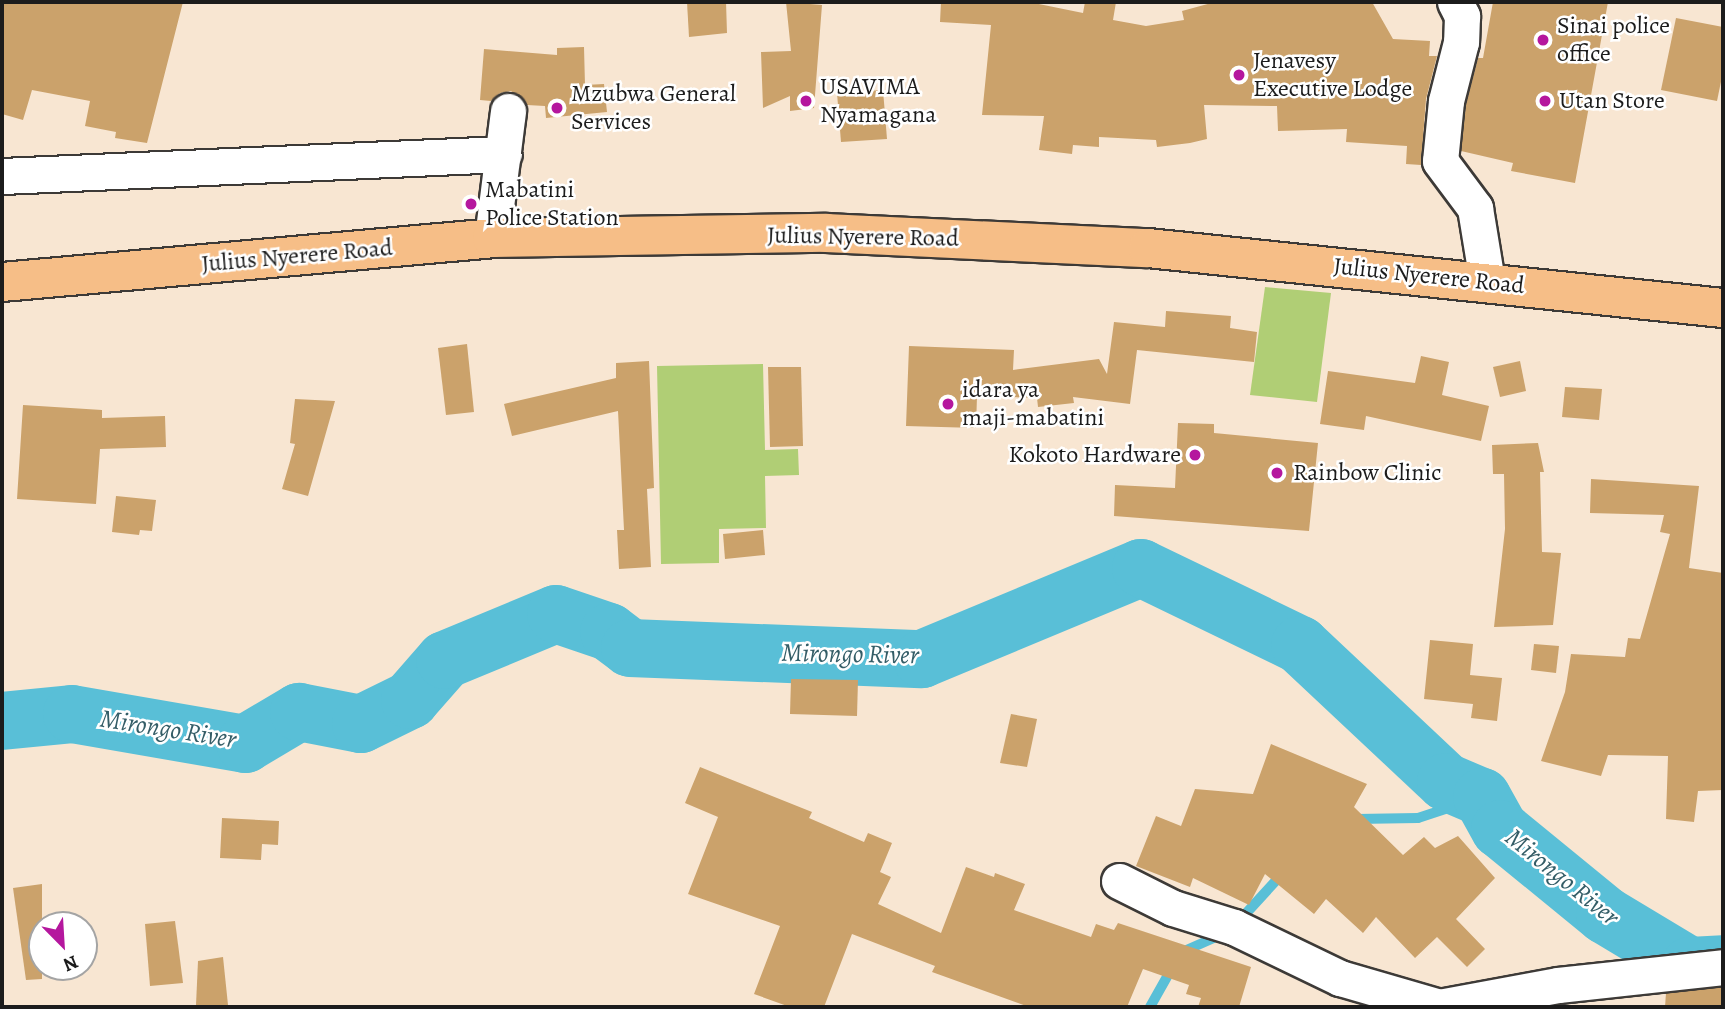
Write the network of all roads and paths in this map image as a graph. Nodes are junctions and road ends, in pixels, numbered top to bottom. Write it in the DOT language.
graph roads {
  1 [pos="1455,2"];
  2 [pos="508,111"];
  3 [pos="504,154"];
  4 [pos="2,176"];
  5 [pos="492,239"];
  6 [pos="2,282"];
  7 [pos="1488,282"];
  8 [pos="1723,308"];
  9 [pos="1119,881"];
  10 [pos="1723,967"];
  11 [pos="1440,1007"];
  1 -- 7 [label="street"];
  2 -- 3 [label="street"];
  3 -- 4 [label="street"];
  3 -- 5 [label="street"];
  5 -- 6 [label="highway, Julius Nyerere Road"];
  5 -- 7 [label="highway, Julius Nyerere Road"];
  7 -- 8 [label="highway, Julius Nyerere Road"];
  9 -- 11 [label="street"];
  10 -- 11 [label="street"];
}
